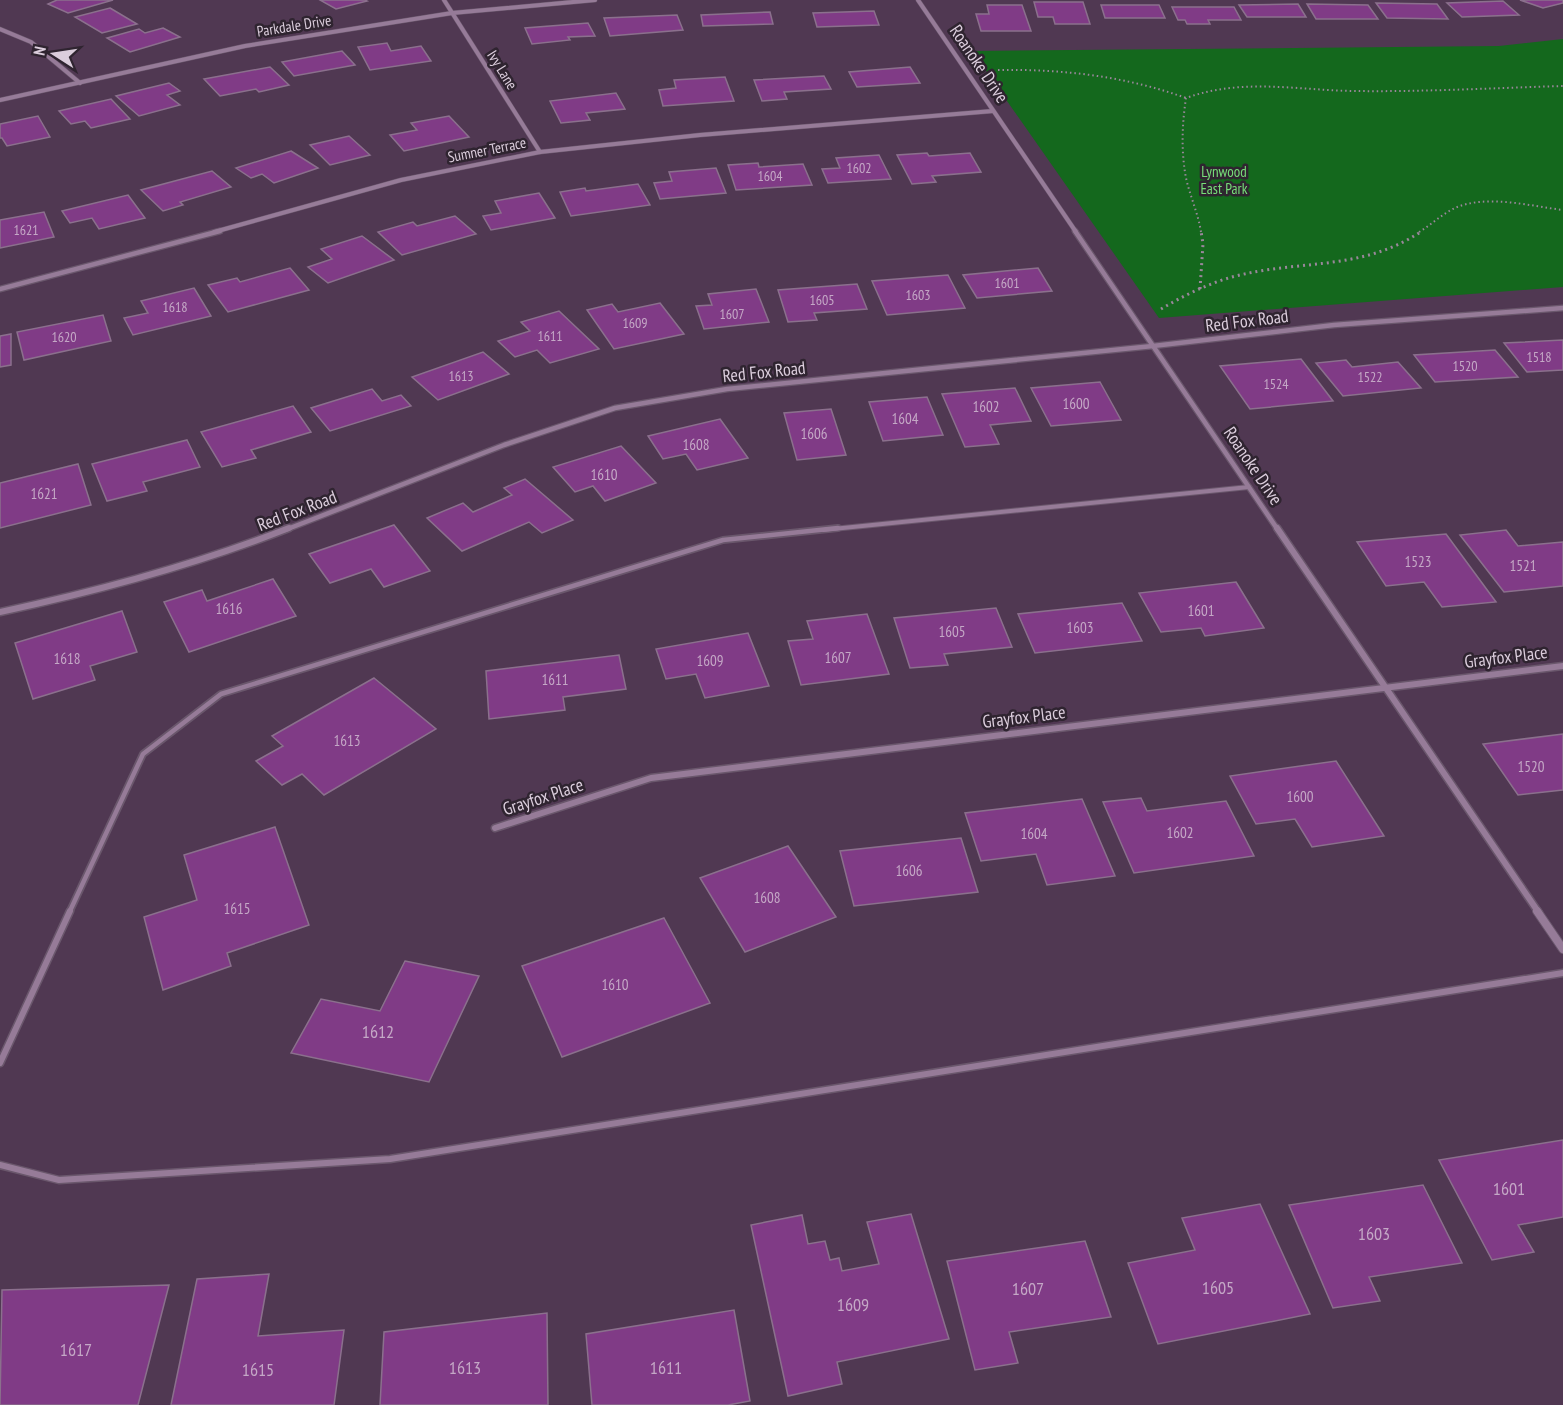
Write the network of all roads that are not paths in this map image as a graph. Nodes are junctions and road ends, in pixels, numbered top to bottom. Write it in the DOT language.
graph roads {
  1 [pos="444,0"];
  2 [pos="595,0"];
  3 [pos="918,0"];
  4 [pos="452,13"];
  5 [pos="0,29"];
  6 [pos="80,83"];
  7 [pos="0,100"];
  8 [pos="993,111"];
  9 [pos="540,152"];
  10 [pos="0,289"];
  11 [pos="1563,308"];
  12 [pos="1153,346"];
  13 [pos="1249,487"];
  14 [pos="0,612"];
  15 [pos="1563,666"];
  16 [pos="1386,687"];
  17 [pos="495,828"];
  18 [pos="1563,949"];
  19 [pos="1563,973"];
  20 [pos="0,1063"];
  21 [pos="0,1165"];
  1 -- 4 [label="street, Ivy Lane"];
  2 -- 4 [label="street, Parkdale Drive"];
  3 -- 8 [label="street, Roanoke Drive"];
  4 -- 6 [label="street, Parkdale Drive"];
  4 -- 9 [label="street, Ivy Lane"];
  5 -- 6 [label="street"];
  6 -- 7 [label="street, Parkdale Drive"];
  8 -- 9 [label="street, Sumner Terrace"];
  8 -- 12 [label="street, Roanoke Drive"];
  9 -- 10 [label="street, Sumner Terrace"];
  11 -- 12 [label="street, Red Fox Road"];
  12 -- 13 [label="street, Roanoke Drive"];
  12 -- 14 [label="street, Red Fox Road"];
  13 -- 16 [label="street, Roanoke Drive"];
  13 -- 20 [label="lane"];
  15 -- 16 [label="street, Grayfox Place"];
  16 -- 17 [label="street, Grayfox Place"];
  16 -- 18 [label="street, Roanoke Drive"];
  19 -- 21 [label="lane"];
}
